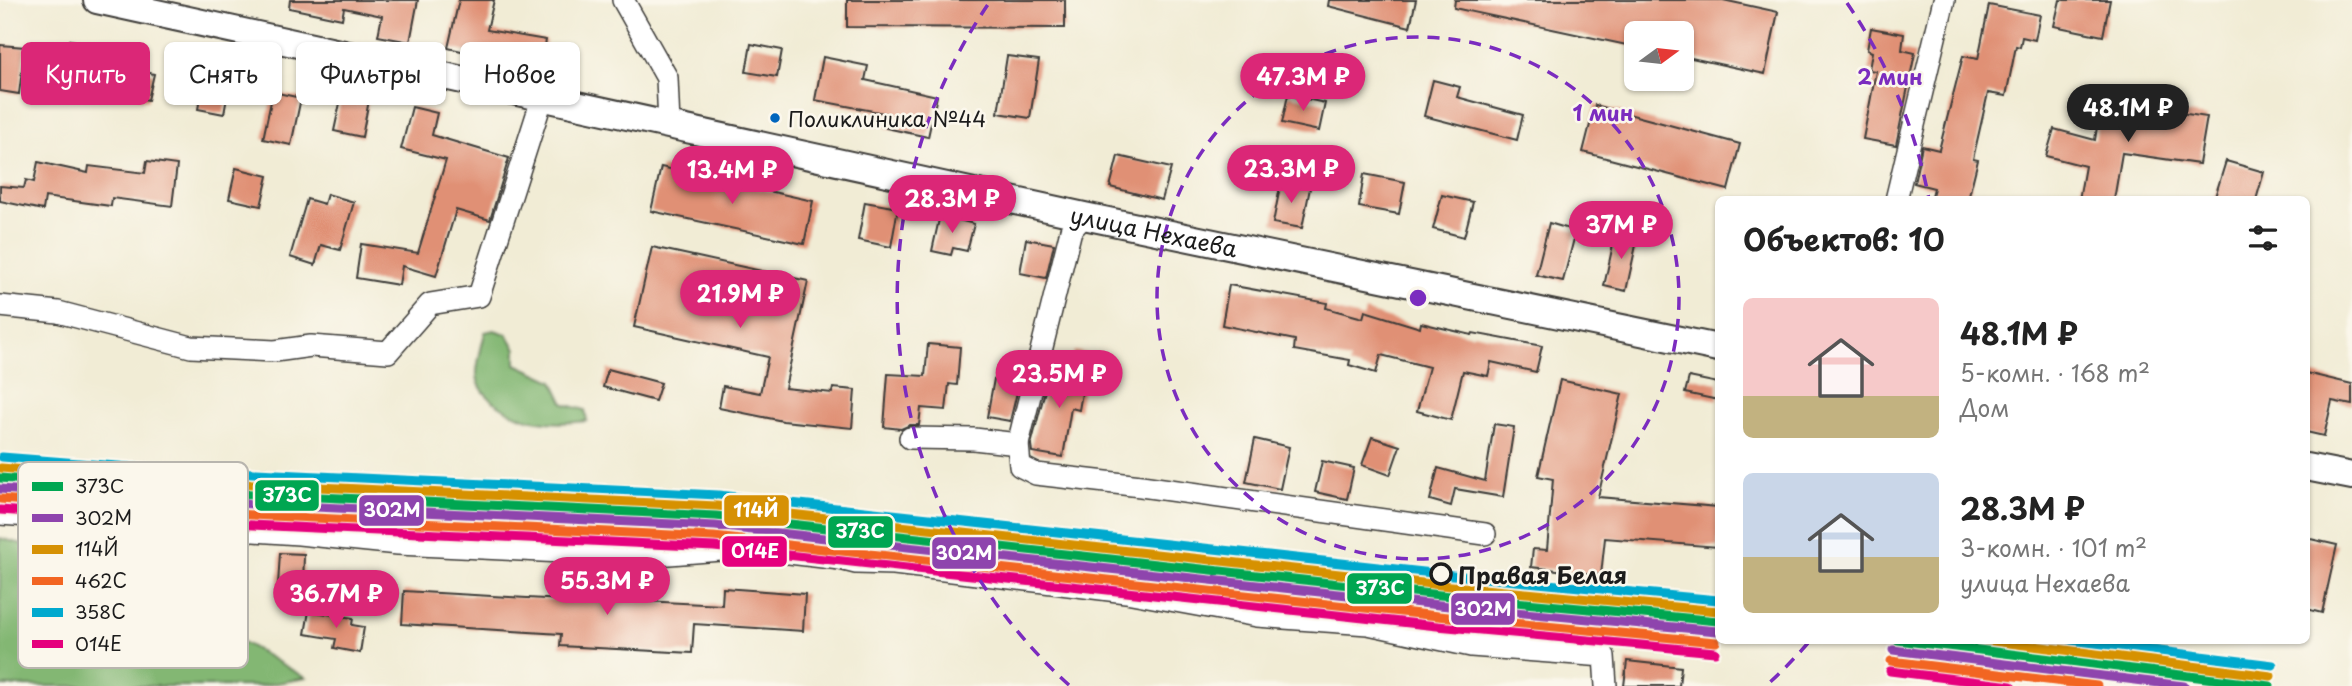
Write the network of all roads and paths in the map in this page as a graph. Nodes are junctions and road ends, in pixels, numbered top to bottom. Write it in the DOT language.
graph roads {
  1 [pos="97,0"];
  2 [pos="624,0"];
  3 [pos="1944,0"];
  4 [pos="460,78"];
  5 [pos="540,105"];
  6 [pos="580,105"];
  7 [pos="669,125"];
  8 [pos="1897,196"];
  9 [pos="1084,216"];
  10 [pos="0,306"];
  11 [pos="1715,347"];
  12 [pos="910,438"];
  13 [pos="1018,444"];
  14 [pos="2310,468"];
  15 [pos="2352,477"];
  16 [pos="0,514"];
  17 [pos="18,515"];
  18 [pos="248,531"];
  19 [pos="1485,534"];
  20 [pos="1606,686"];
  1 -- 4 [label="street, улица Нехаева"];
  2 -- 7 [label="street"];
  3 -- 8 [label="street"];
  5 -- 10 [label="street"];
  6 -- 7 [label="street, улица Нехаева"];
  7 -- 9 [label="street, улица Нехаева"];
  9 -- 11 [label="street, улица Нехаева"];
  9 -- 13 [label="street"];
  12 -- 13 [label="street"];
  13 -- 19 [label="street"];
  14 -- 15 [label="street"];
  16 -- 17 [label="street"];
  18 -- 20 [label="street"];
}
